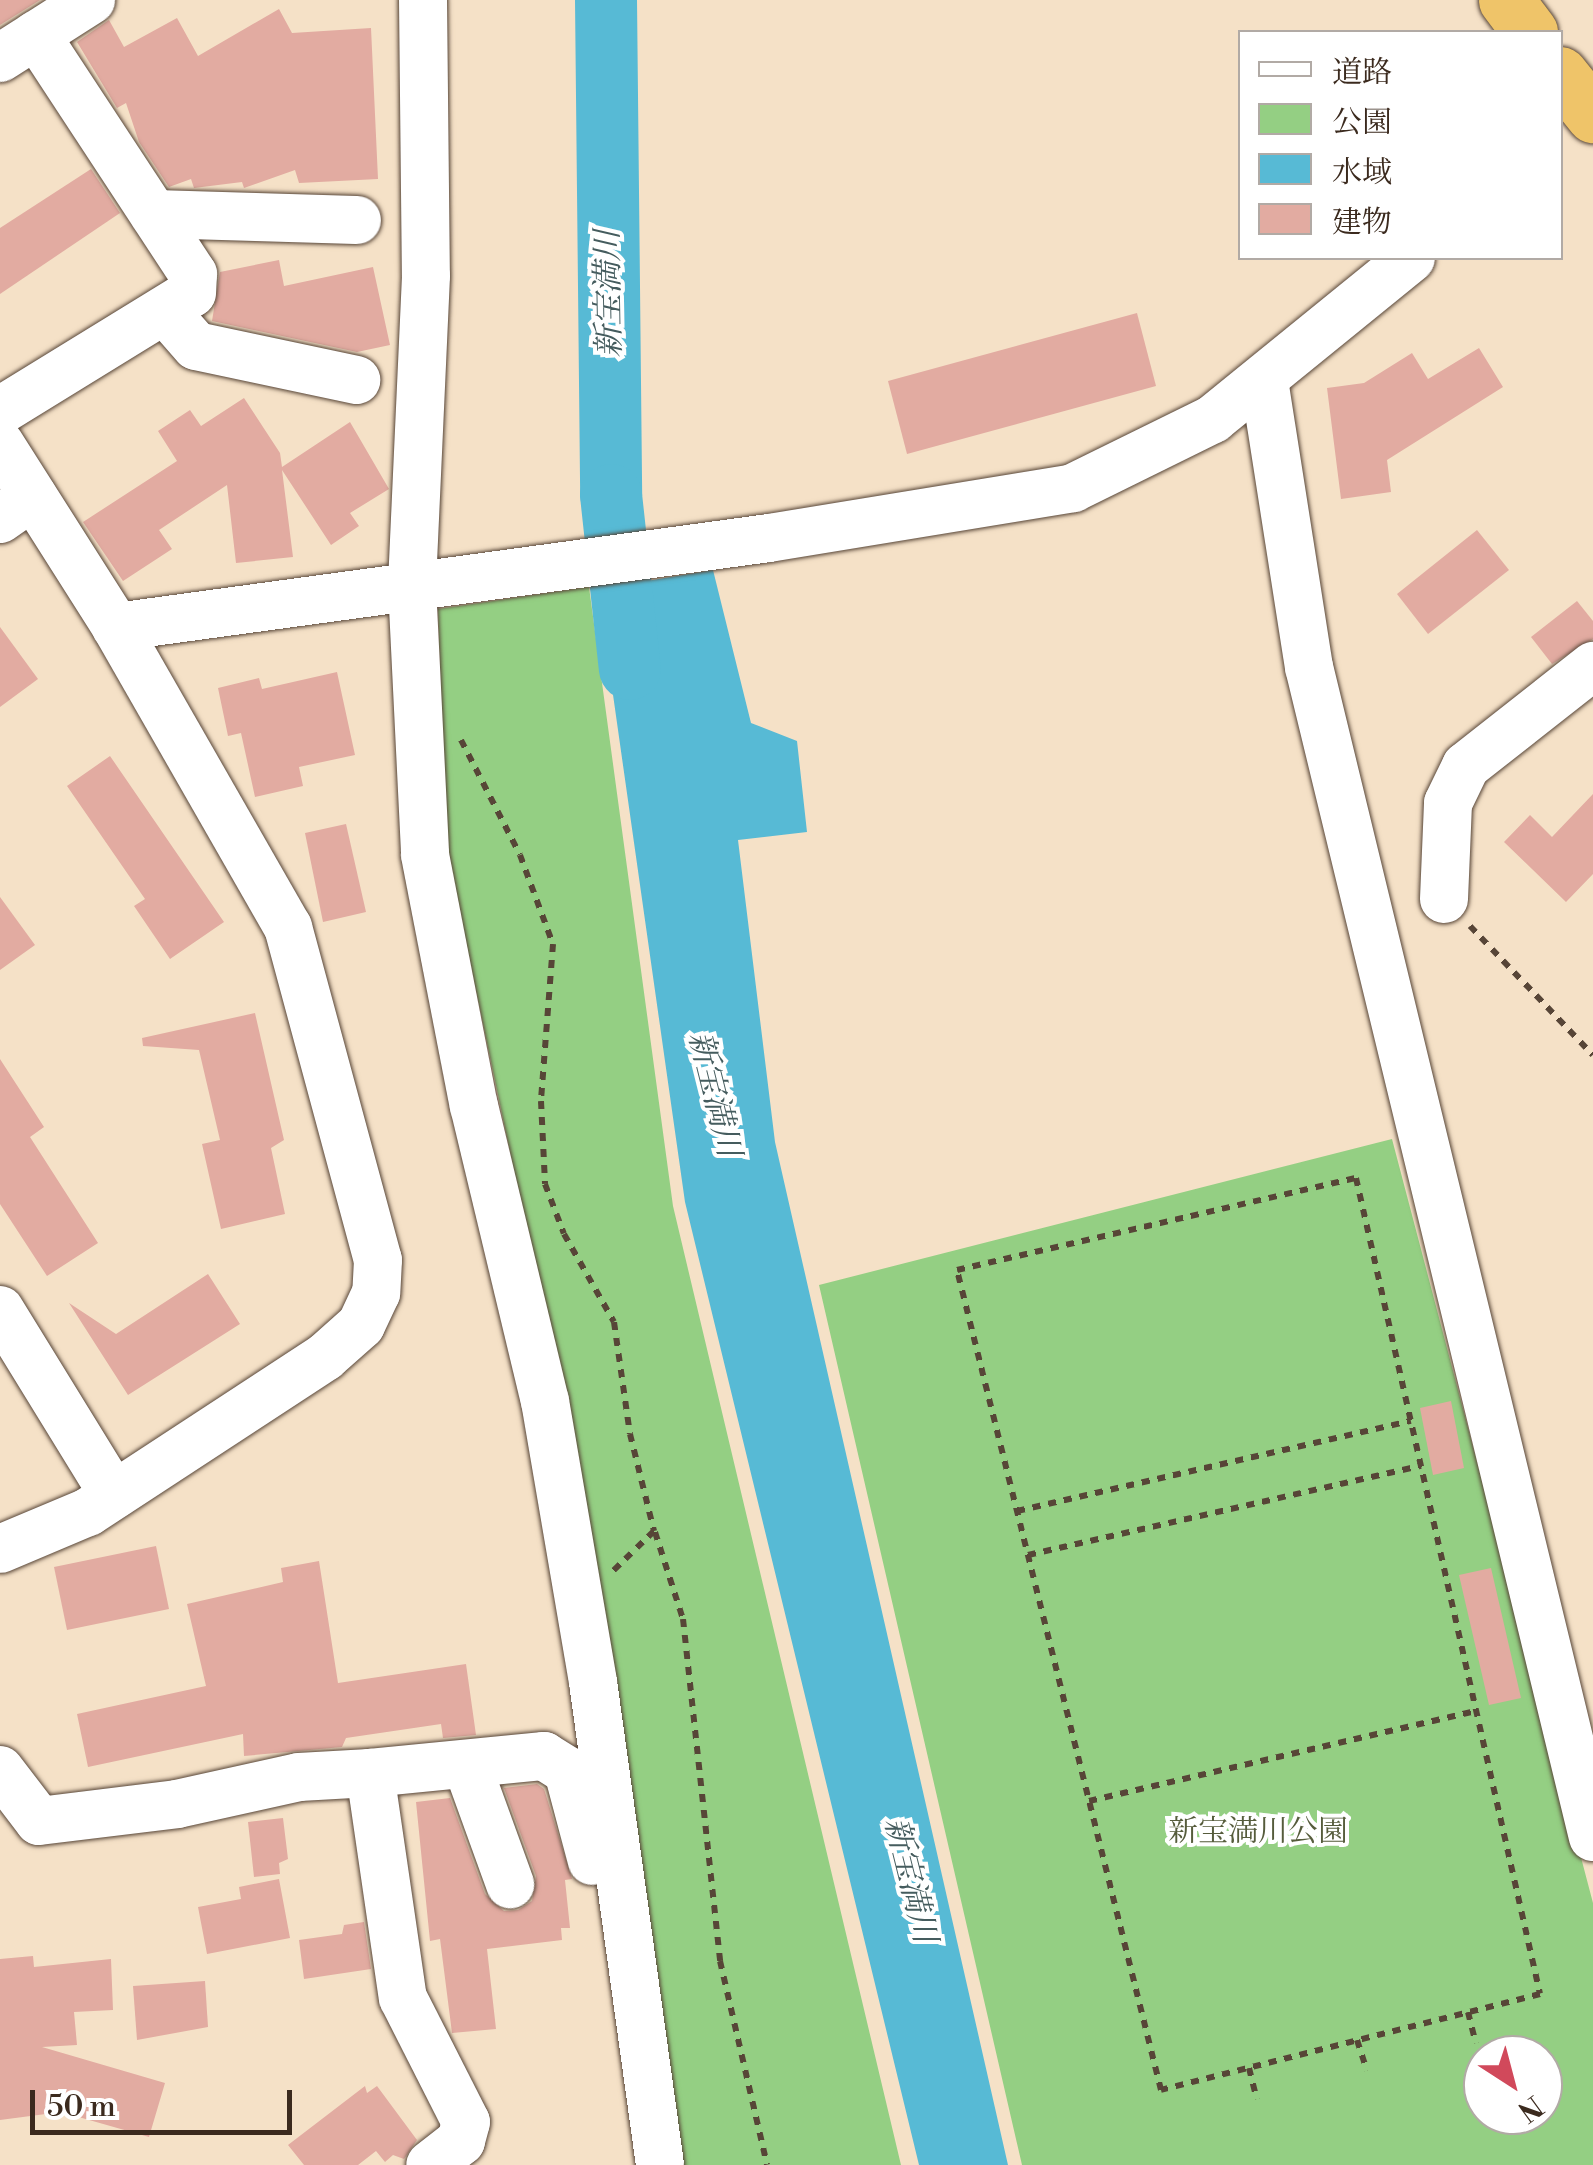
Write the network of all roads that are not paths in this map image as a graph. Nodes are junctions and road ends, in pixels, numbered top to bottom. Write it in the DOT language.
graph roads {
  1 [pos="92,0"];
  2 [pos="423,0"];
  3 [pos="1506,0"];
  4 [pos="1528,30"];
  5 [pos="18,46"];
  6 [pos="154,214"];
  7 [pos="356,220"];
  8 [pos="1408,260"];
  9 [pos="166,312"];
  10 [pos="356,380"];
  11 [pos="1264,380"];
  12 [pos="0,411"];
  13 [pos="0,444"];
  14 [pos="17,508"];
  15 [pos="412,586"];
  16 [pos="116,627"];
  17 [pos="1593,666"];
  18 [pos="1444,898"];
  19 [pos="0,1310"];
  20 [pos="114,1495"];
  21 [pos="0,1549"];
  22 [pos="467,1765"];
  23 [pos="0,1770"];
  24 [pos="370,1773"];
  25 [pos="1593,1837"];
  26 [pos="510,1884"];
  27 [pos="625,1909"];
  28 [pos="430,2165"];
  29 [pos="660,2165"];
  1 -- 5 [label="street"];
  2 -- 15 [label="street"];
  3 -- 4 [label="highway"];
  5 -- 6 [label="street"];
  6 -- 7 [label="street"];
  6 -- 9 [label="street"];
  8 -- 11 [label="street"];
  9 -- 10 [label="street"];
  9 -- 12 [label="street"];
  11 -- 15 [label="street"];
  11 -- 25 [label="street"];
  13 -- 14 [label="street"];
  14 -- 16 [label="street"];
  15 -- 16 [label="street"];
  15 -- 27 [label="street"];
  16 -- 20 [label="street"];
  17 -- 18 [label="street"];
  19 -- 20 [label="street"];
  20 -- 21 [label="street"];
  22 -- 24 [label="street"];
  22 -- 26 [label="street"];
  22 -- 27 [label="street"];
  23 -- 24 [label="street"];
  24 -- 28 [label="street"];
  27 -- 29 [label="street"];
}
